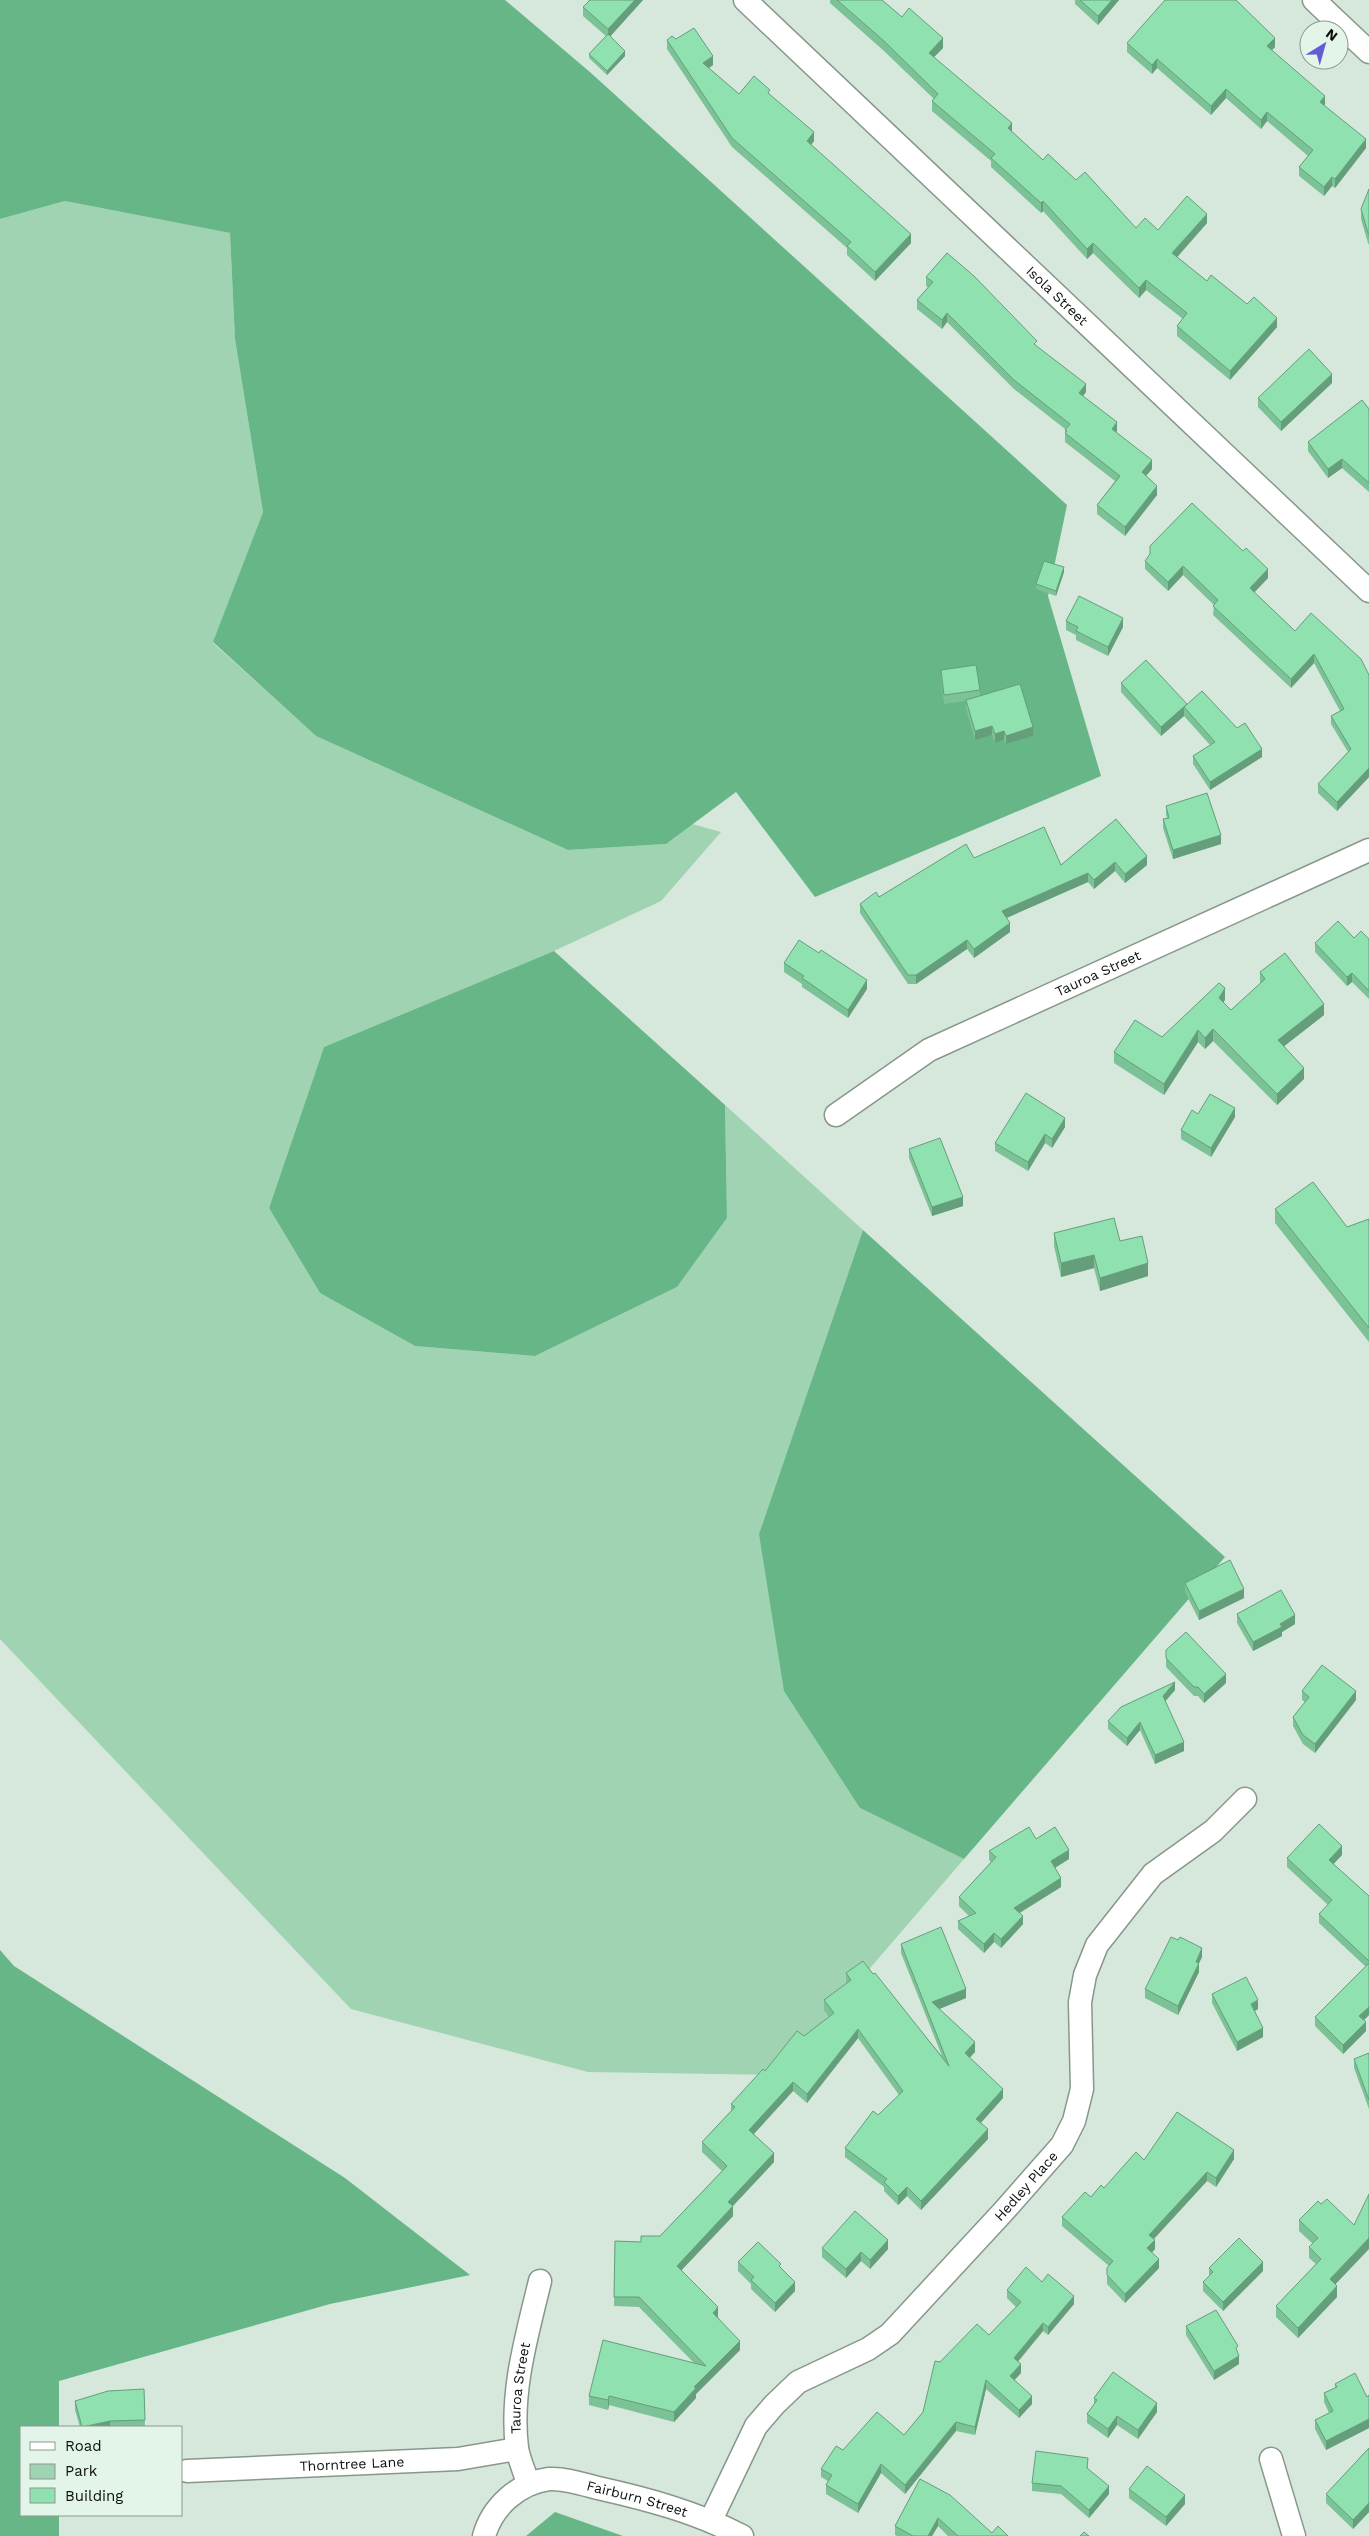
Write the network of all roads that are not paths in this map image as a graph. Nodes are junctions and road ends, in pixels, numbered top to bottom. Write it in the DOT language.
graph roads {
  1 [pos="745,0"];
  2 [pos="1314,0"];
  3 [pos="1369,52"];
  4 [pos="1369,591"];
  5 [pos="1369,850"];
  6 [pos="836,1115"];
  7 [pos="1245,1799"];
  8 [pos="540,2282"];
  9 [pos="517,2449"];
  10 [pos="1271,2459"];
  11 [pos="187,2472"];
  12 [pos="528,2484"];
  13 [pos="710,2520"];
  14 [pos="484,2536"];
  15 [pos="742,2536"];
  16 [pos="1294,2536"];
  1 -- 4 [label="street, Isola Street"];
  2 -- 3 [label="street"];
  5 -- 6 [label="street, Tauroa Street"];
  7 -- 13 [label="street, Hedley Place"];
  8 -- 9 [label="street, Tauroa Street"];
  9 -- 11 [label="street, Thorntree Lane"];
  9 -- 12 [label="street, Tauroa Street"];
  10 -- 16 [label="street"];
  12 -- 13 [label="street, Fairburn Street"];
  12 -- 14 [label="street"];
  13 -- 15 [label="street, Fairburn Street"];
}
